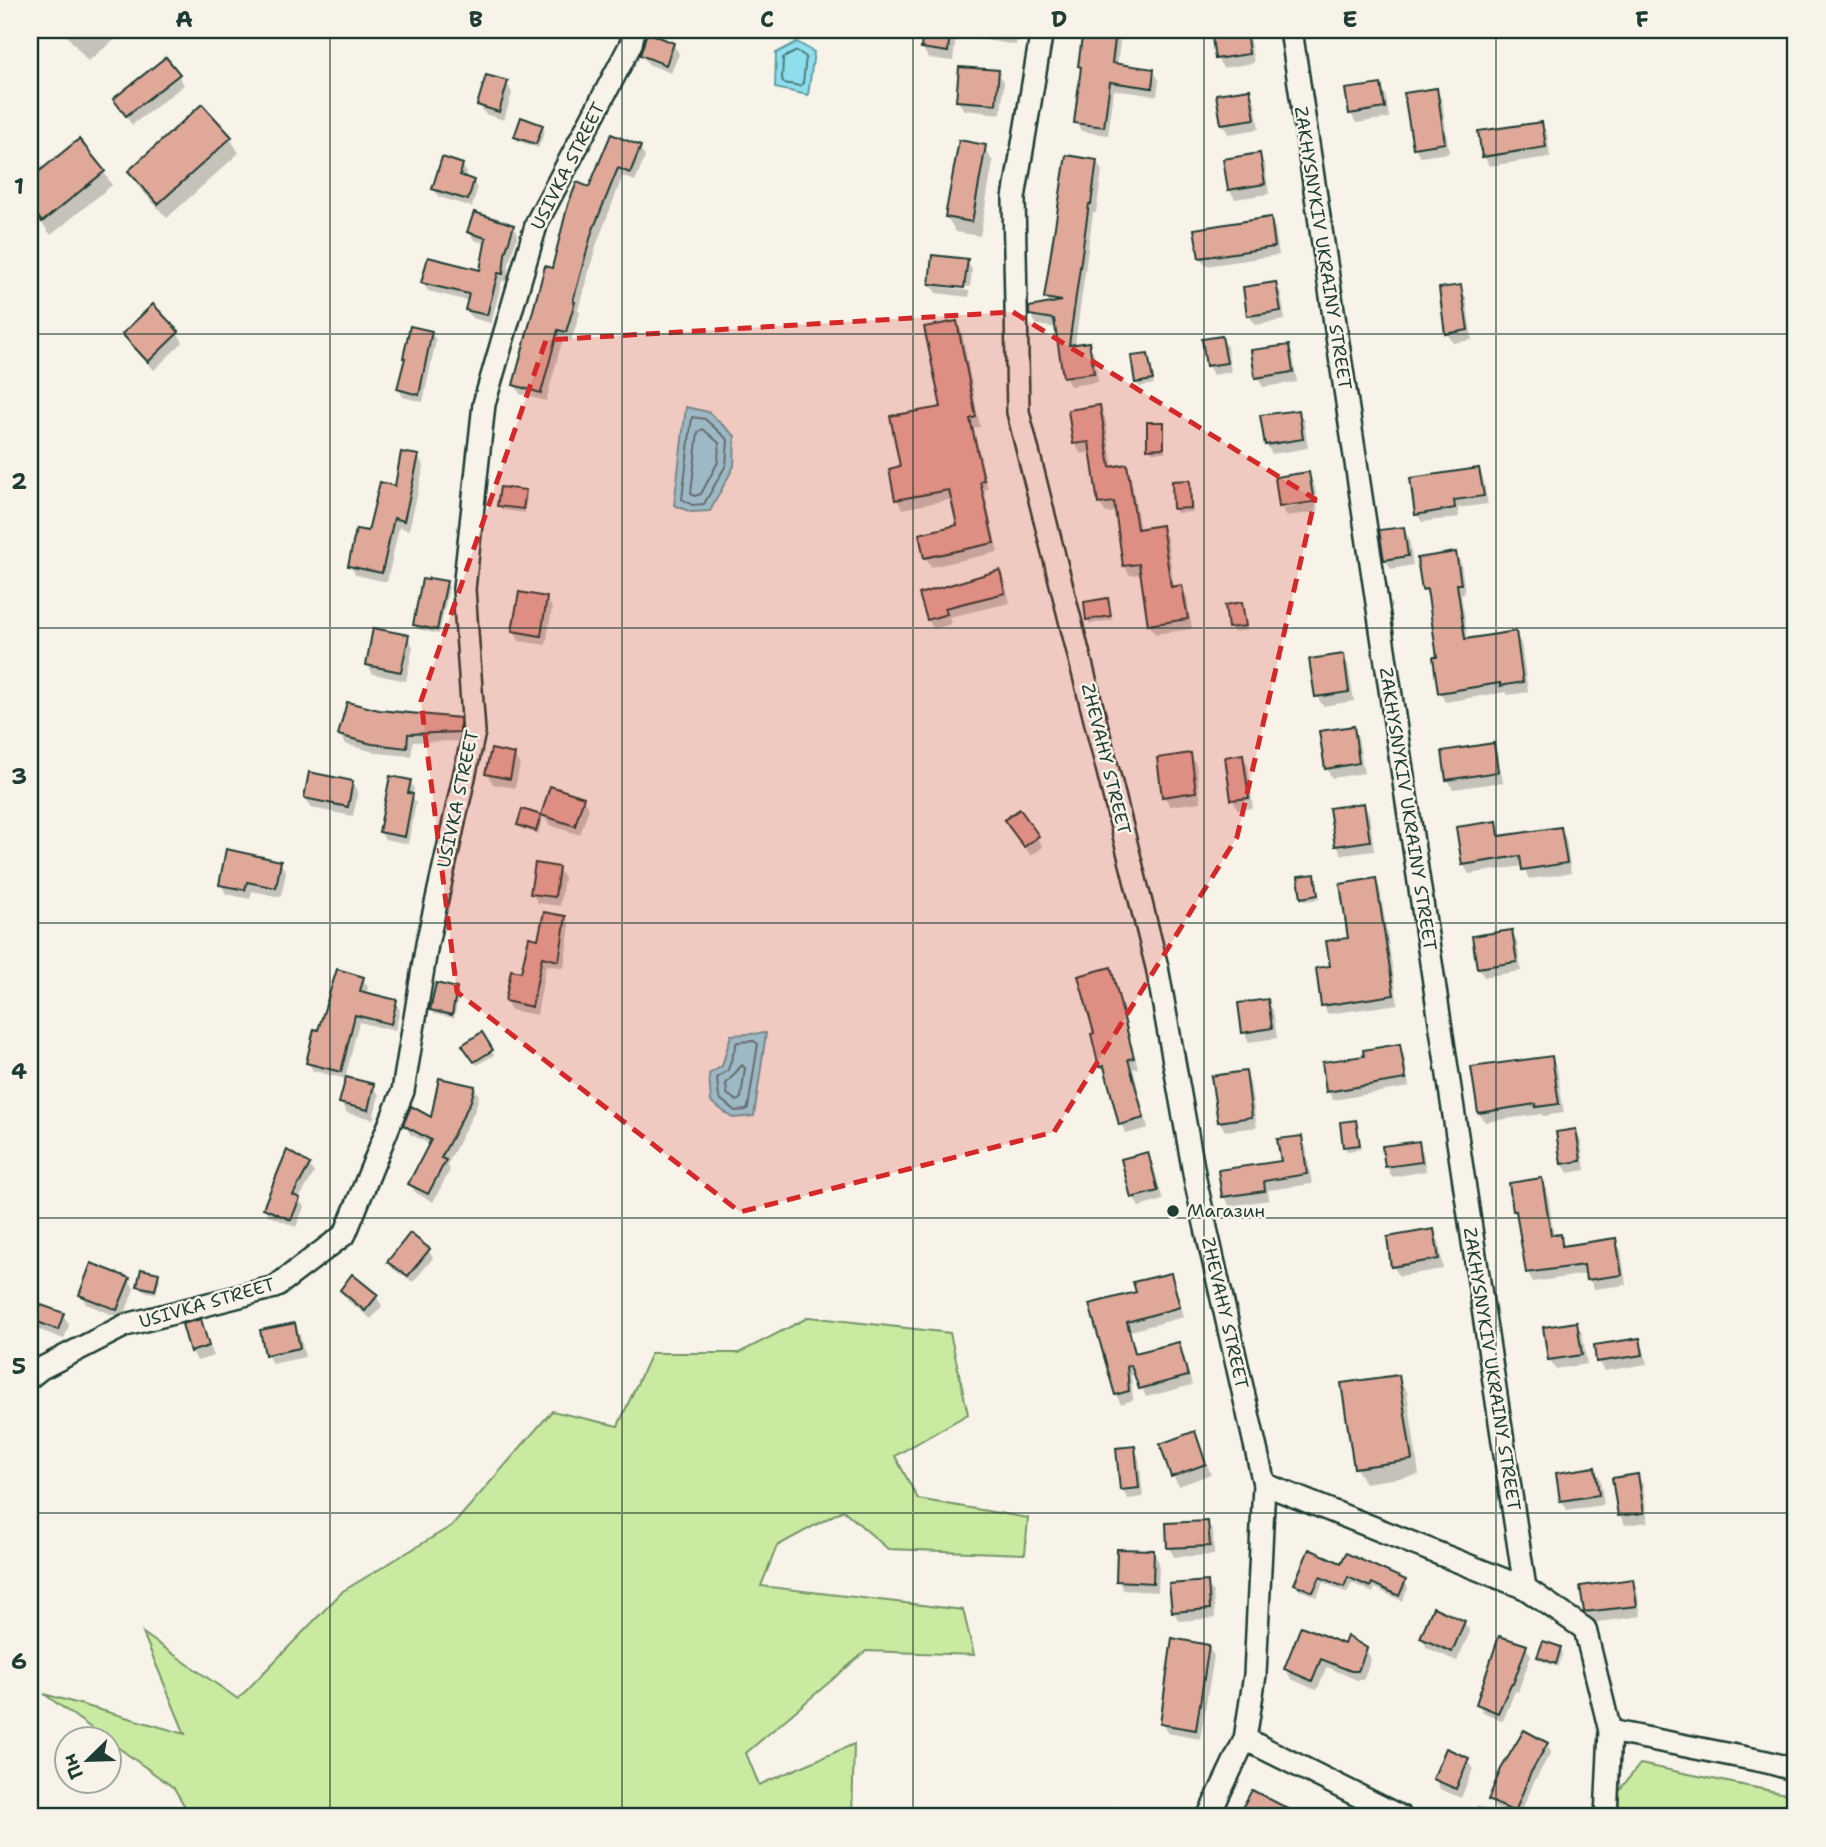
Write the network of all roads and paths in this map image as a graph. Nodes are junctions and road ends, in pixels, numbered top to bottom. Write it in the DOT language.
graph roads {
  1 [pos="634,30"];
  2 [pos="1042,30"];
  3 [pos="1290,30"];
  4 [pos="30,1377"];
  5 [pos="1264,1484"];
  6 [pos="1525,1588"];
  7 [pos="1610,1731"];
  8 [pos="1245,1739"];
  9 [pos="1796,1770"];
  10 [pos="1208,1817"];
  11 [pos="1401,1817"];
  12 [pos="1606,1817"];
  1 -- 4 [label="street, USIVKA STREET"];
  2 -- 5 [label="street, ZHEVAHY STREET"];
  3 -- 6 [label="street, ZAKHYSNYKIV UKRAINY STREET"];
  5 -- 6 [label="street"];
  5 -- 8 [label="street, ZHEVAHY STREET"];
  6 -- 7 [label="street"];
  7 -- 9 [label="street"];
  7 -- 12 [label="street"];
  8 -- 10 [label="street, ZHEVAHY STREET"];
  8 -- 11 [label="street"];
}
